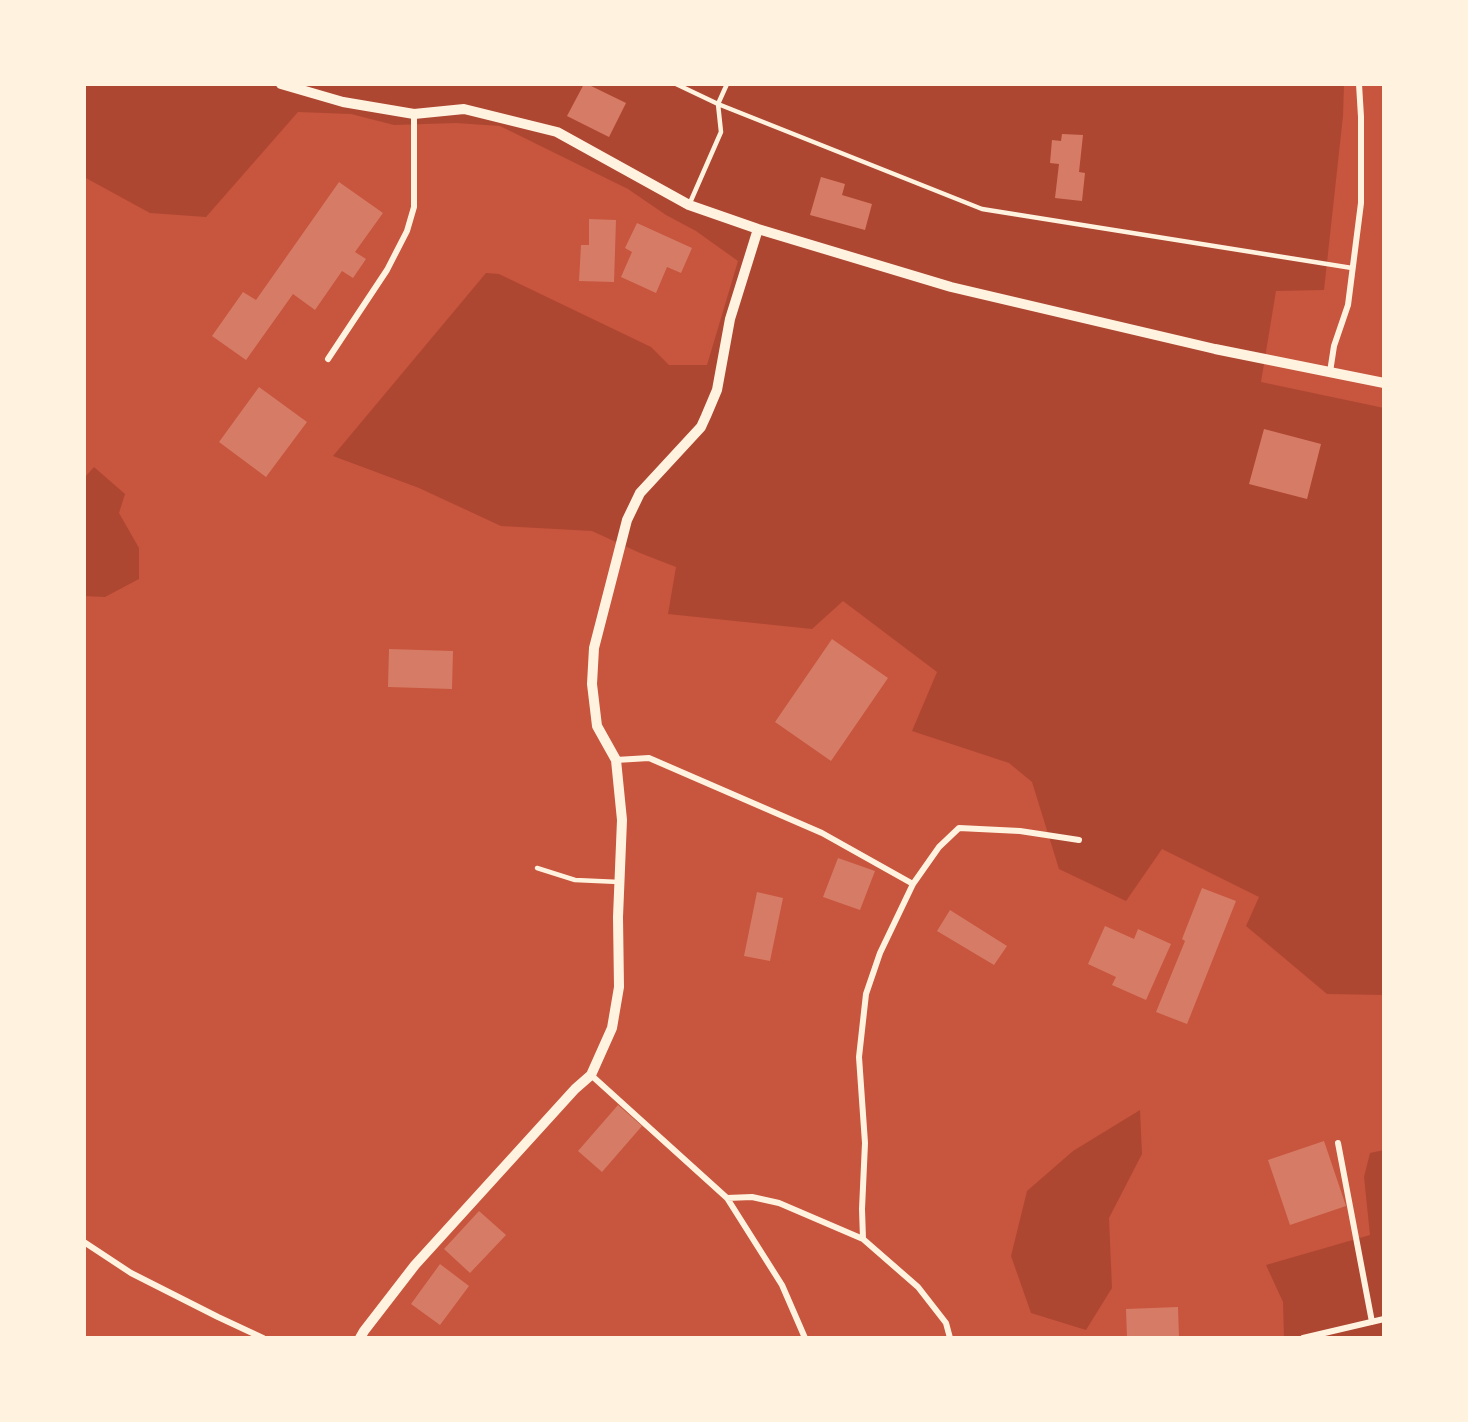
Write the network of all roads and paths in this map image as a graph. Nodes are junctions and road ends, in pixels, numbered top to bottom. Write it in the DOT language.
graph roads {
  1 [pos="281,84"];
  2 [pos="676,84"];
  3 [pos="727,84"];
  4 [pos="1359,84"];
  5 [pos="718,104"];
  6 [pos="414,114"];
  7 [pos="689,205"];
  8 [pos="758,230"];
  9 [pos="1352,268"];
  10 [pos="328,359"];
  11 [pos="1330,372"];
  12 [pos="1384,383"];
  13 [pos="616,760"];
  14 [pos="1079,840"];
  15 [pos="537,867"];
  16 [pos="620,882"];
  17 [pos="913,884"];
  18 [pos="591,1076"];
  19 [pos="1338,1143"];
  20 [pos="727,1198"];
  21 [pos="862,1239"];
  22 [pos="84,1242"];
  23 [pos="1384,1319"];
  24 [pos="1372,1322"];
  25 [pos="263,1338"];
  26 [pos="360,1338"];
  27 [pos="805,1338"];
  28 [pos="950,1338"];
  29 [pos="1303,1338"];
  1 -- 6 [label="street"];
  2 -- 5 [label="lane"];
  3 -- 5 [label="lane"];
  4 -- 9 [label="street"];
  5 -- 7 [label="lane"];
  5 -- 9 [label="lane"];
  6 -- 7 [label="street"];
  6 -- 10 [label="street"];
  7 -- 8 [label="street"];
  8 -- 11 [label="street"];
  8 -- 13 [label="street"];
  9 -- 11 [label="street"];
  11 -- 12 [label="street"];
  13 -- 16 [label="street"];
  13 -- 17 [label="street"];
  14 -- 17 [label="street"];
  15 -- 16 [label="lane"];
  16 -- 18 [label="street"];
  17 -- 21 [label="street"];
  18 -- 20 [label="street"];
  18 -- 26 [label="street"];
  19 -- 24 [label="street"];
  20 -- 21 [label="street"];
  20 -- 27 [label="street"];
  21 -- 28 [label="street"];
  22 -- 25 [label="street"];
  23 -- 24 [label="street"];
  24 -- 29 [label="street"];
}
